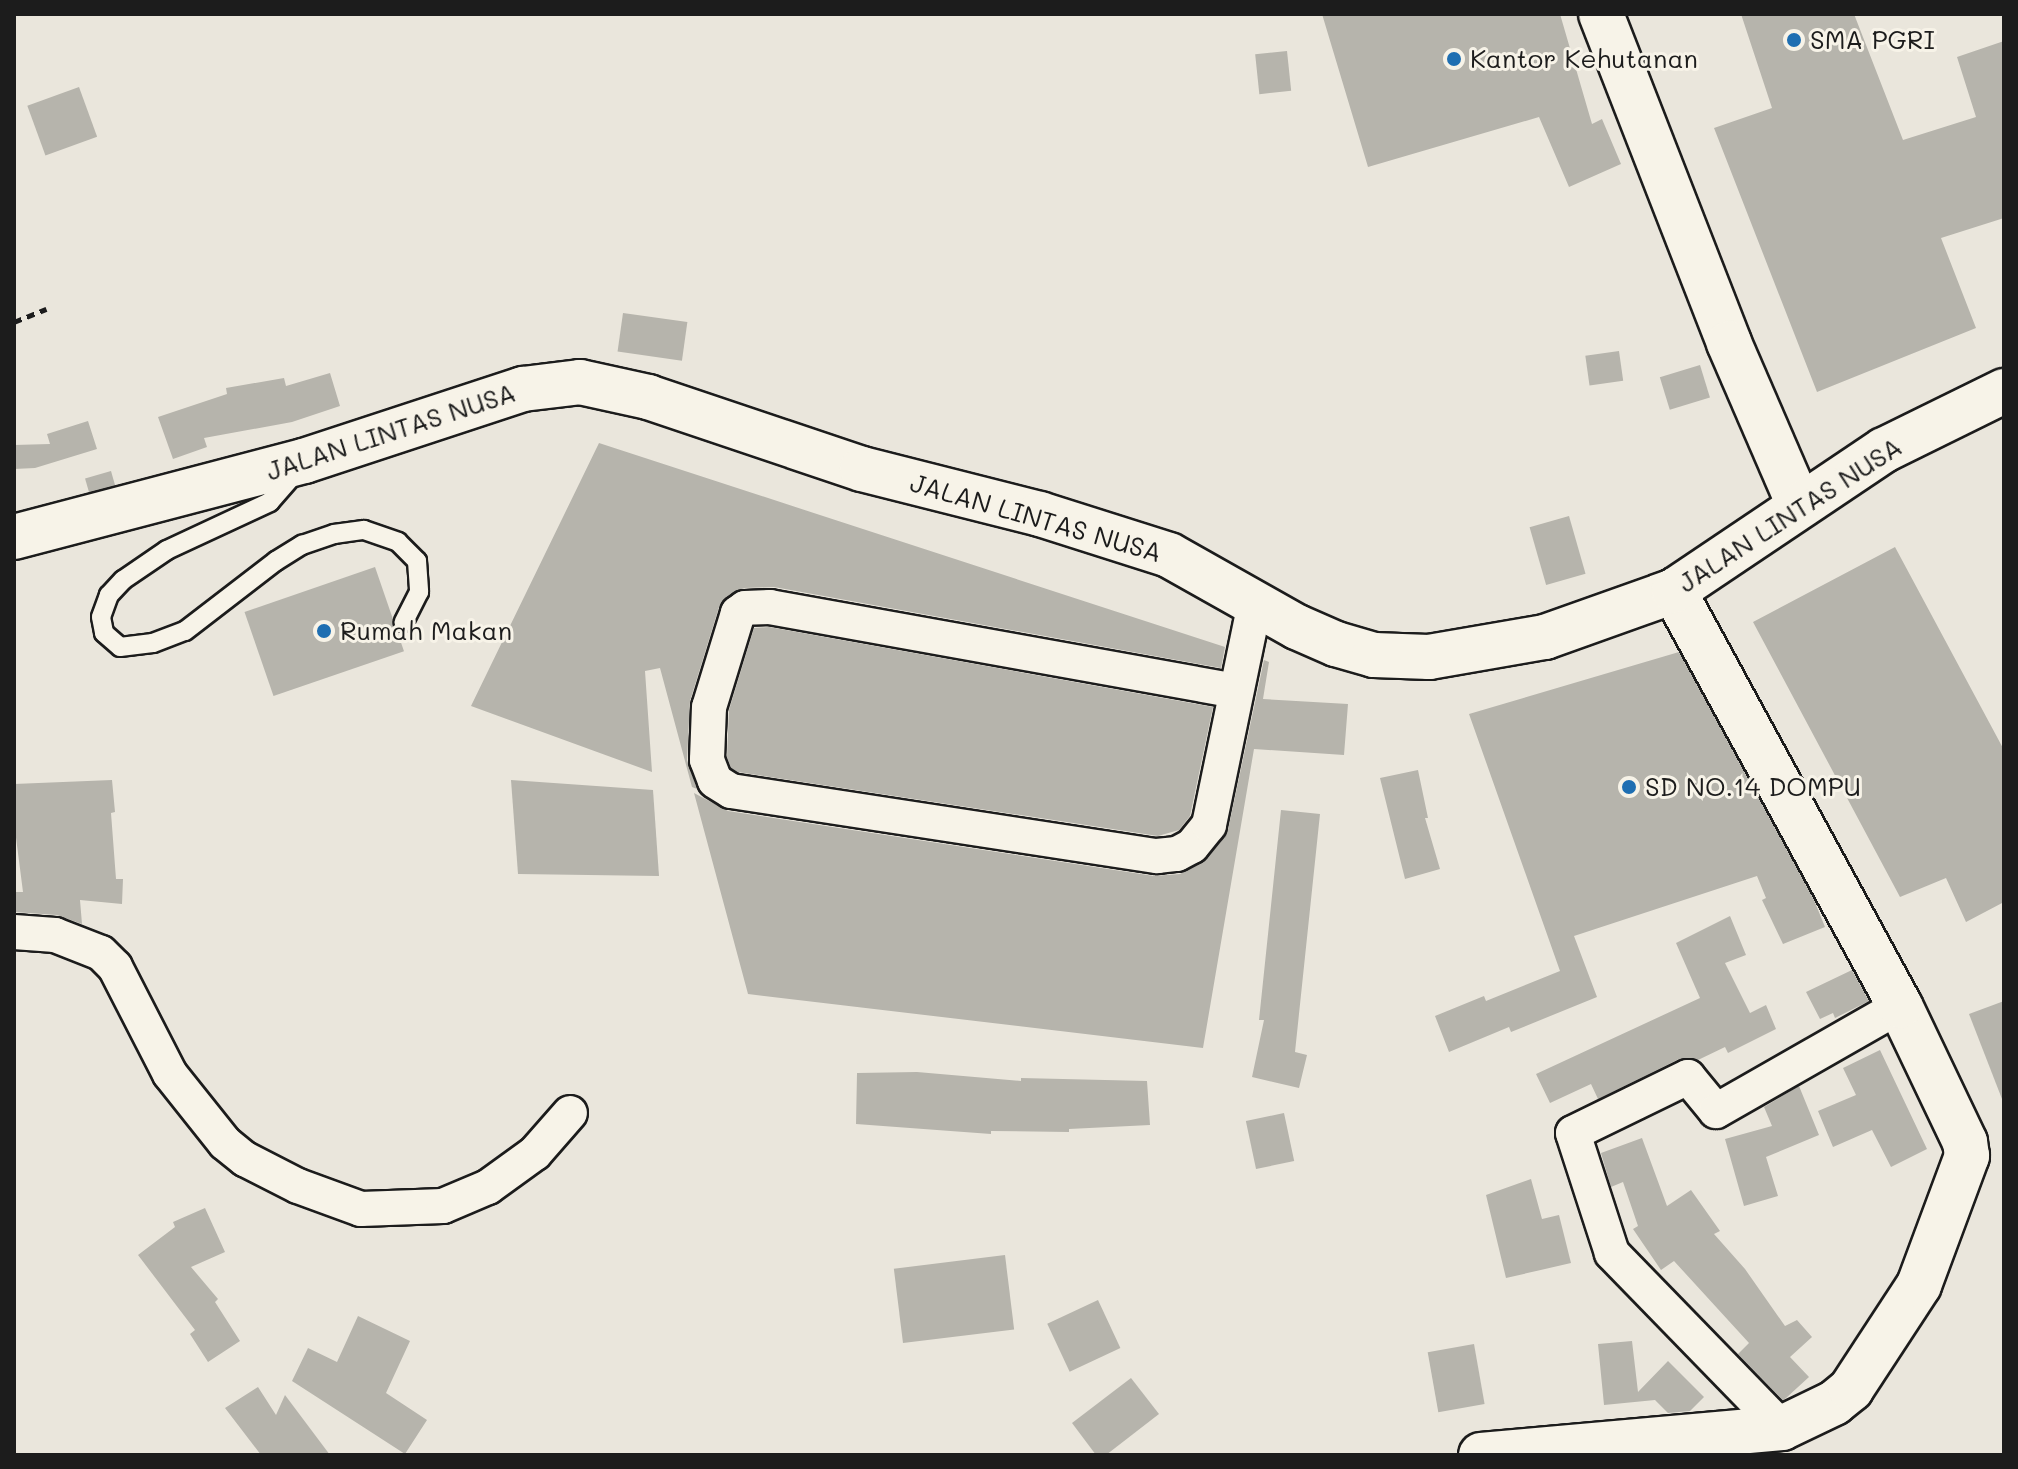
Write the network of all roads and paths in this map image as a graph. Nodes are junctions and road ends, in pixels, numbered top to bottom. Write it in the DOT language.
graph roads {
  1 [pos="1601,14"];
  2 [pos="47,309"];
  3 [pos="14,322"];
  4 [pos="2004,391"];
  5 [pos="304,461"];
  6 [pos="1799,505"];
  7 [pos="14,537"];
  8 [pos="1674,591"];
  9 [pos="1255,603"];
  10 [pos="404,622"];
  11 [pos="1236,691"];
  12 [pos="14,932"];
  13 [pos="1900,1006"];
  14 [pos="570,1113"];
  15 [pos="1782,1428"];
  16 [pos="1481,1455"];
  1 -- 6 [label="main road"];
  2 -- 3 [label="path"];
  4 -- 6 [label="main road, JALAN LINTAS NUSA"];
  5 -- 7 [label="main road, JALAN LINTAS NUSA"];
  5 -- 9 [label="main road, JALAN LINTAS NUSA"];
  5 -- 10 [label="lane"];
  6 -- 8 [label="main road, JALAN LINTAS NUSA"];
  8 -- 9 [label="main road, JALAN LINTAS NUSA"];
  8 -- 13 [label="main road"];
  9 -- 11 [label="street"];
  11 -- 11 [label="street"];
  12 -- 14 [label="street"];
  13 -- 15 [label="main road"];
  13 -- 15 [label="street"];
  15 -- 16 [label="main road"];
}
